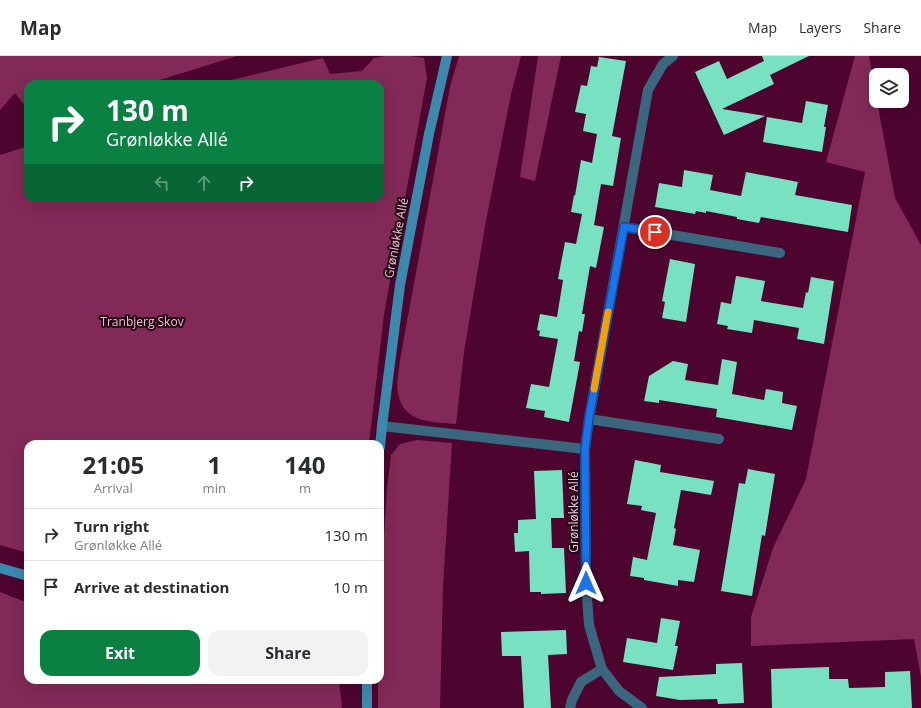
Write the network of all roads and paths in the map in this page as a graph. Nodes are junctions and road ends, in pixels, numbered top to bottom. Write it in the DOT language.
graph roads {
  1 [pos="447,56"];
  2 [pos="673,56"];
  3 [pos="624,227"];
  4 [pos="780,253"];
  5 [pos="589,418"];
  6 [pos="382,426"];
  7 [pos="719,439"];
  8 [pos="381,440"];
  9 [pos="585,449"];
  10 [pos="0,568"];
  11 [pos="24,575"];
  12 [pos="602,669"];
  13 [pos="367,684"];
  14 [pos="367,708"];
  15 [pos="570,708"];
  16 [pos="642,708"];
  1 -- 6 [label="street, Grønløkke Allé"];
  2 -- 3 [label="street, Grønløkke Allé"];
  3 -- 4 [label="street"];
  3 -- 5 [label="street, Grønløkke Allé"];
  5 -- 7 [label="street"];
  5 -- 9 [label="street, Grønløkke Allé"];
  6 -- 8 [label="street, Grønløkke Allé"];
  6 -- 9 [label="street"];
  9 -- 12 [label="street, Grønløkke Allé"];
  10 -- 11 [label="street"];
  12 -- 15 [label="street"];
  12 -- 16 [label="street, Grønløkke Allé"];
  13 -- 14 [label="street"];
}
